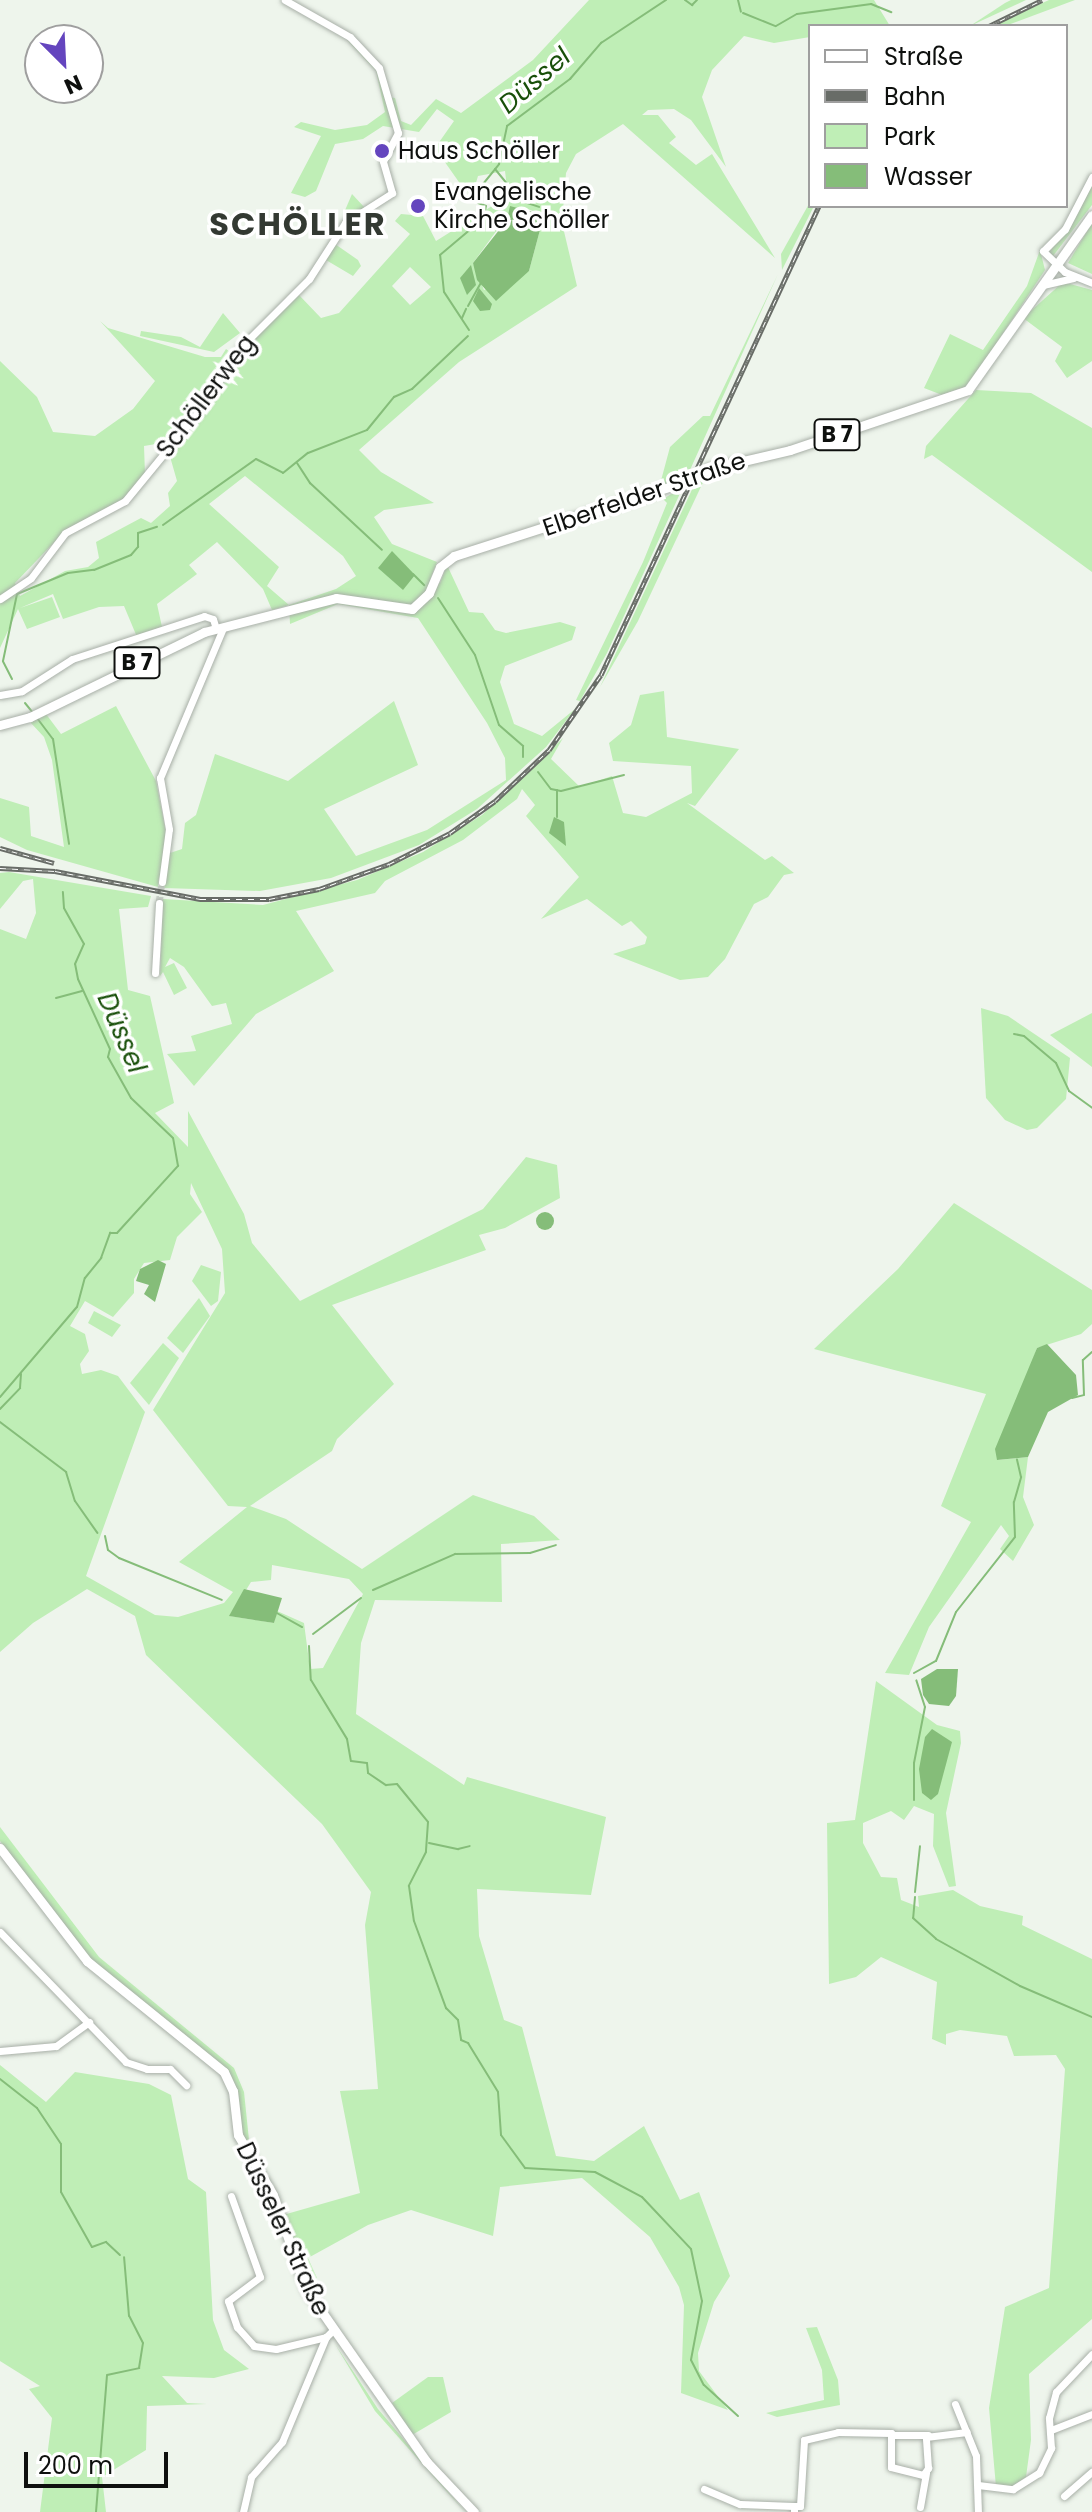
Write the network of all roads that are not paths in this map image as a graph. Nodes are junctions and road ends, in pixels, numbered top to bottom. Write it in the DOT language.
graph roads {
  1 [pos="285,0"];
  2 [pos="1092,177"];
  3 [pos="1092,215"];
  4 [pos="1055,265"];
  5 [pos="1075,278"];
  6 [pos="1092,283"];
  7 [pos="1040,286"];
  8 [pos="0,599"];
  9 [pos="220,629"];
  10 [pos="0,695"];
  11 [pos="0,725"];
  12 [pos="162,882"];
  13 [pos="159,903"];
  14 [pos="155,973"];
  15 [pos="0,1848"];
  16 [pos="0,1932"];
  17 [pos="89,2022"];
  18 [pos="0,2051"];
  19 [pos="186,2085"];
  20 [pos="231,2196"];
  21 [pos="329,2333"];
  22 [pos="1092,2354"];
  23 [pos="955,2404"];
  24 [pos="1092,2414"];
  25 [pos="1051,2430"];
  26 [pos="967,2432"];
  27 [pos="893,2435"];
  28 [pos="928,2435"];
  29 [pos="1092,2472"];
  30 [pos="926,2473"];
  31 [pos="978,2485"];
  32 [pos="704,2489"];
  33 [pos="1064,2496"];
  34 [pos="920,2507"];
  35 [pos="740,2508"];
  36 [pos="794,2509"];
  37 [pos="243,2512"];
  38 [pos="474,2512"];
  39 [pos="978,2512"];
  1 -- 8 [label="street, Schöllerweg"];
  2 -- 4 [label="street"];
  3 -- 4 [label="main road, B 7"];
  4 -- 5 [label="street"];
  4 -- 7 [label="main road, Elberfelder Straße / B 7"];
  5 -- 6 [label="street"];
  5 -- 7 [label="street"];
  7 -- 9 [label="main road, Elberfelder Straße / B 7, bridge"];
  9 -- 10 [label="street"];
  9 -- 11 [label="main road, B 7"];
  9 -- 12 [label="street"];
  13 -- 14 [label="street"];
  15 -- 21 [label="main road, Düsseler Straße"];
  16 -- 17 [label="street"];
  17 -- 18 [label="street"];
  17 -- 19 [label="street"];
  20 -- 21 [label="street"];
  21 -- 37 [label="street"];
  21 -- 38 [label="main road, Düsseler Straße"];
  22 -- 25 [label="street"];
  23 -- 26 [label="street"];
  24 -- 25 [label="street"];
  25 -- 31 [label="street"];
  26 -- 28 [label="street"];
  26 -- 31 [label="street"];
  27 -- 28 [label="street"];
  27 -- 30 [label="street"];
  27 -- 36 [label="street"];
  28 -- 30 [label="street"];
  29 -- 33 [label="street"];
  30 -- 34 [label="street"];
  31 -- 39 [label="street"];
  32 -- 35 [label="street"];
  35 -- 36 [label="street"];
}
